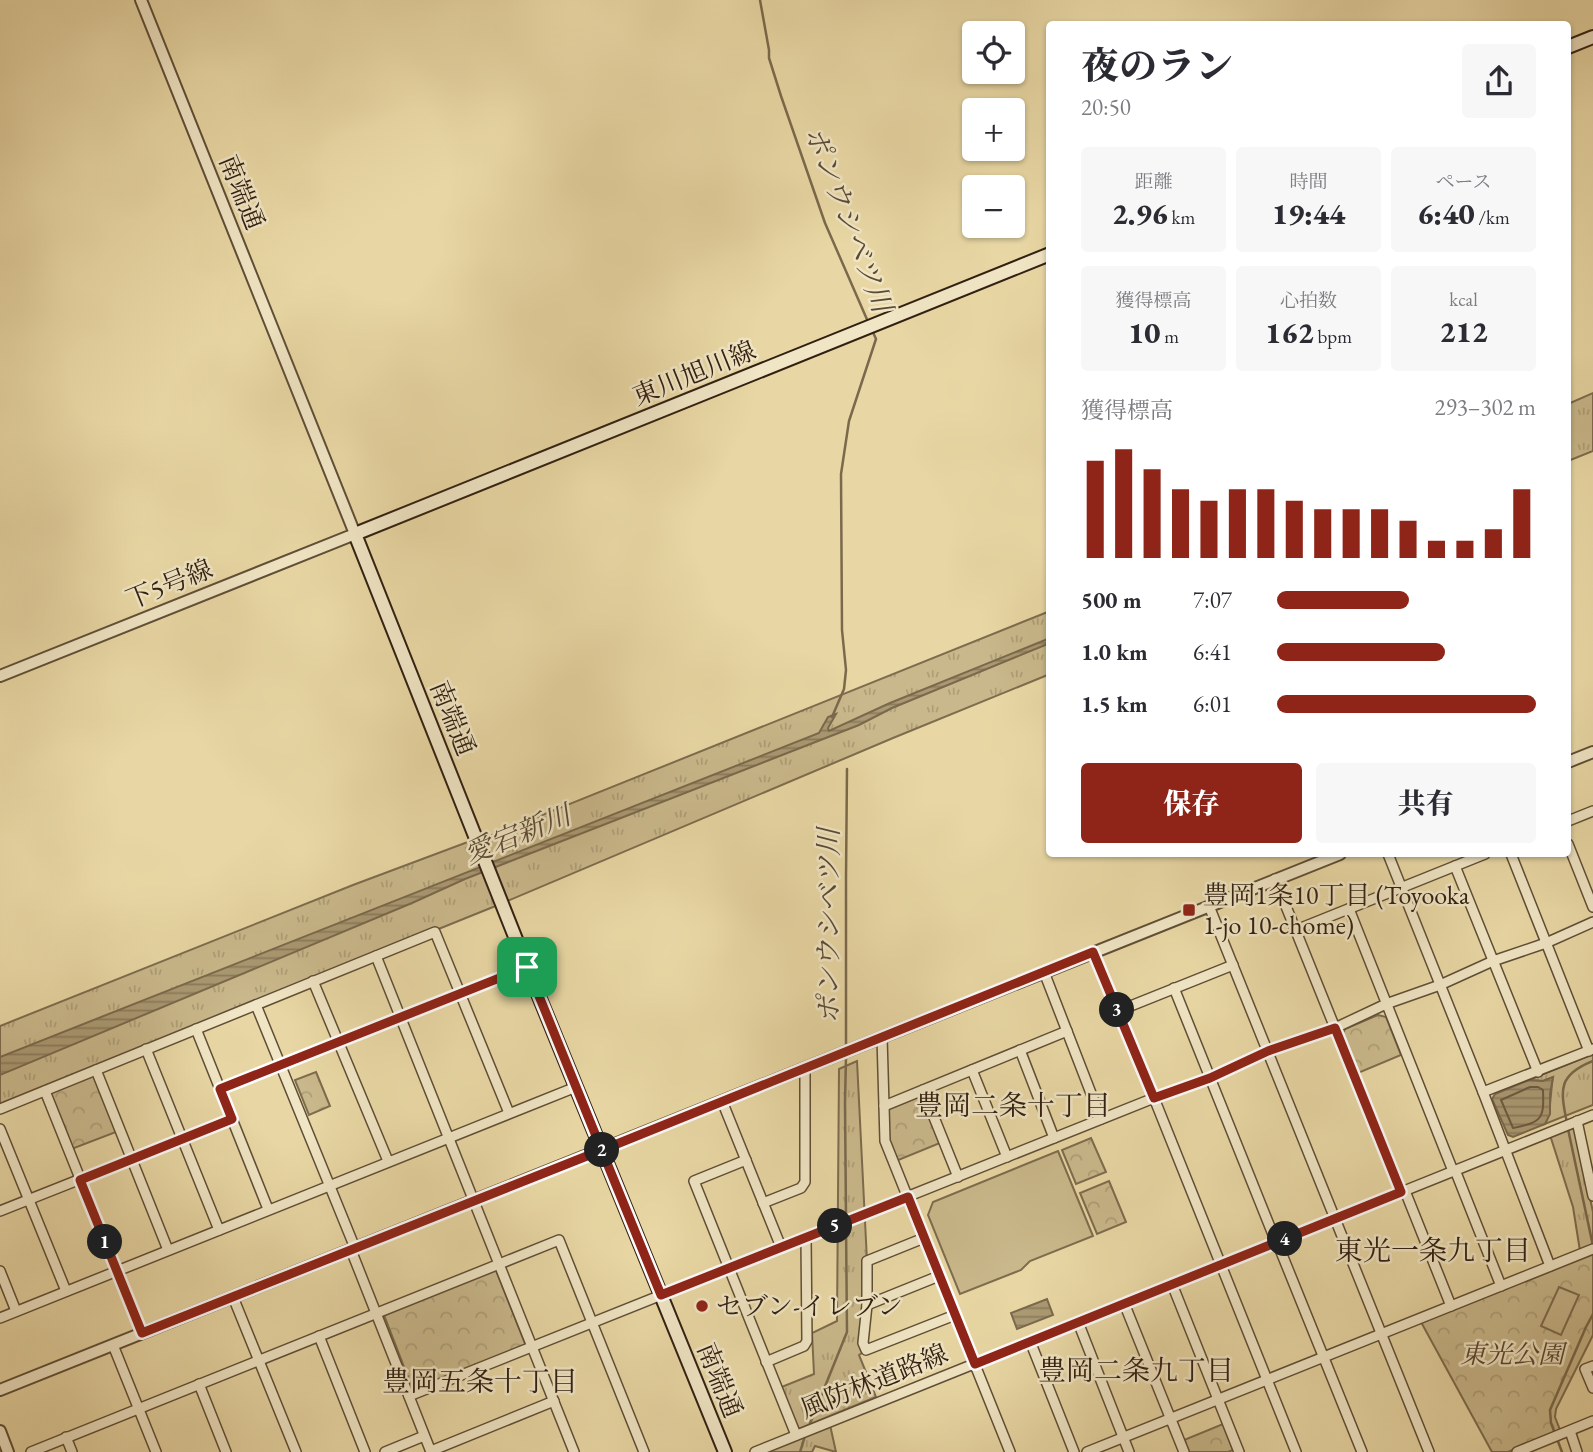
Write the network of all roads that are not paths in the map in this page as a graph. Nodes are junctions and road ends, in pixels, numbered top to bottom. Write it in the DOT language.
graph roads {
  1 [pos="141,0"];
  2 [pos="1593,37"];
  3 [pos="1571,46"];
  4 [pos="1046,256"];
  5 [pos="355,534"];
  6 [pos="0,677"];
  7 [pos="1592,754"];
  8 [pos="1571,761"];
  9 [pos="1593,811"];
  10 [pos="1571,820"];
  11 [pos="1571,852"];
  12 [pos="1332,857"];
  13 [pos="1389,857"];
  14 [pos="1478,857"];
  15 [pos="1512,857"];
  16 [pos="1455,866"];
  17 [pos="1275,879"];
  18 [pos="1402,888"];
  19 [pos="1209,906"];
  20 [pos="1593,907"];
  21 [pos="1349,909"];
  22 [pos="1593,922"];
  23 [pos="1296,930"];
  24 [pos="1546,943"];
  25 [pos="1093,952"];
  26 [pos="376,956"];
  27 [pos="1493,961"];
  28 [pos="1233,965"];
  29 [pos="527,967"];
  30 [pos="1044,972"];
  31 [pos="313,981"];
  32 [pos="1440,985"];
  33 [pos="1174,988"];
  34 [pos="461,993"];
  35 [pos="256,1004"];
  36 [pos="1386,1004"];
  37 [pos="1118,1011"];
  38 [pos="401,1017"];
  39 [pos="1335,1028"];
  40 [pos="196,1029"];
  41 [pos="1067,1031"];
  42 [pos="882,1037"];
  43 [pos="340,1041"];
  44 [pos="145,1049"];
  45 [pos="1020,1050"];
  46 [pos="1591,1050"];
  47 [pos="1268,1051"];
  48 [pos="281,1065"];
  49 [pos="805,1068"];
  50 [pos="96,1070"];
  51 [pos="972,1070"];
  52 [pos="1538,1072"];
  53 [pos="1210,1078"];
  54 [pos="576,1087"];
  55 [pos="220,1089"];
  56 [pos="923,1090"];
  57 [pos="45,1091"];
  58 [pos="1483,1092"];
  59 [pos="1154,1098"];
  60 [pos="722,1101"];
  61 [pos="884,1106"];
  62 [pos="0,1109"];
  63 [pos="509,1113"];
  64 [pos="1593,1115"];
  65 [pos="232,1119"];
  66 [pos="1101,1119"];
  67 [pos="1574,1122"];
  68 [pos="0,1129"];
  69 [pos="449,1138"];
  70 [pos="1054,1138"];
  71 [pos="182,1139"];
  72 [pos="602,1150"];
  73 [pos="1505,1150"];
  74 [pos="1007,1157"];
  75 [pos="132,1158"];
  76 [pos="746,1160"];
  77 [pos="388,1161"];
  78 [pos="1454,1171"];
  79 [pos="958,1177"];
  80 [pos="80,1180"];
  81 [pos="329,1186"];
  82 [pos="1403,1191"];
  83 [pos="1593,1196"];
  84 [pos="908,1197"];
  85 [pos="29,1200"];
  86 [pos="474,1201"];
  87 [pos="763,1203"];
  88 [pos="268,1209"];
  89 [pos="0,1212"];
  90 [pos="1335,1219"];
  91 [pos="219,1230"];
  92 [pos="806,1237"];
  93 [pos="924,1238"];
  94 [pos="1277,1242"];
  95 [pos="781,1247"];
  96 [pos="353,1249"];
  97 [pos="168,1250"];
  98 [pos="1591,1250"];
  99 [pos="499,1264"];
  100 [pos="1221,1265"];
  101 [pos="1550,1266"];
  102 [pos="729,1269"];
  103 [pos="117,1270"];
  104 [pos="0,1271"];
  105 [pos="939,1276"];
  106 [pos="1171,1284"];
  107 [pos="1501,1286"];
  108 [pos="65,1291"];
  109 [pos="661,1295"];
  110 [pos="233,1297"];
  111 [pos="1124,1303"];
  112 [pos="867,1306"];
  113 [pos="1451,1306"];
  114 [pos="16,1311"];
  115 [pos="376,1313"];
  116 [pos="955,1315"];
  117 [pos="0,1318"];
  118 [pos="1078,1322"];
  119 [pos="592,1323"];
  120 [pos="142,1333"];
  121 [pos="1381,1334"];
  122 [pos="319,1336"];
  123 [pos="1030,1341"];
  124 [pos="113,1345"];
  125 [pos="532,1348"];
  126 [pos="1324,1357"];
  127 [pos="259,1360"];
  128 [pos="766,1362"];
  129 [pos="975,1364"];
  130 [pos="1593,1366"];
  131 [pos="1268,1380"];
  132 [pos="199,1384"];
  133 [pos="1593,1388"];
  134 [pos="0,1390"];
  135 [pos="409,1396"];
  136 [pos="1218,1399"];
  137 [pos="554,1401"];
  138 [pos="139,1409"];
  139 [pos="1171,1418"];
  140 [pos="1593,1421"];
  141 [pos="0,1431"];
  142 [pos="1562,1434"];
  143 [pos="797,1435"];
  144 [pos="424,1436"];
  145 [pos="66,1437"];
  146 [pos="1123,1438"];
  147 [pos="431,1451"];
  148 [pos="8,1452"];
  149 [pos="31,1452"];
  150 [pos="72,1452"];
  151 [pos="156,1452"];
  152 [pos="226,1452"];
  153 [pos="296,1452"];
  154 [pos="365,1452"];
  155 [pos="385,1452"];
  156 [pos="574,1452"];
  157 [pos="644,1452"];
  158 [pos="725,1452"];
  159 [pos="755,1452"];
  160 [pos="1010,1452"];
  161 [pos="1074,1452"];
  162 [pos="1087,1452"];
  163 [pos="1129,1452"];
  164 [pos="1184,1452"];
  165 [pos="1239,1452"];
  166 [pos="1296,1452"];
  167 [pos="1362,1452"];
  168 [pos="1429,1452"];
  169 [pos="1517,1452"];
  170 [pos="1577,1452"];
  1 -- 5 [label="street, 南端通"];
  2 -- 3 [label="main road"];
  4 -- 5 [label="main road, 東川旭川線"];
  5 -- 6 [label="street, 下5号線"];
  5 -- 29 [label="main road, 南端通"];
  7 -- 8 [label="street"];
  9 -- 10 [label="street"];
  11 -- 20 [label="street"];
  12 -- 17 [label="street"];
  13 -- 18 [label="street"];
  14 -- 16 [label="street"];
  15 -- 24 [label="street"];
  16 -- 18 [label="street"];
  16 -- 27 [label="street"];
  17 -- 19 [label="street"];
  17 -- 23 [label="street"];
  18 -- 21 [label="street"];
  18 -- 32 [label="street"];
  19 -- 25 [label="street"];
  19 -- 28 [label="street"];
  21 -- 23 [label="street"];
  21 -- 36 [label="street"];
  22 -- 24 [label="street"];
  23 -- 39 [label="street"];
  24 -- 27 [label="street"];
  24 -- 46 [label="street"];
  25 -- 30 [label="street"];
  25 -- 37 [label="street"];
  26 -- 31 [label="street"];
  26 -- 34 [label="street"];
  26 -- 38 [label="street"];
  27 -- 32 [label="street"];
  27 -- 52 [label="street"];
  28 -- 33 [label="street"];
  28 -- 47 [label="street"];
  29 -- 34 [label="street"];
  29 -- 54 [label="main road, 南端通"];
  30 -- 41 [label="street"];
  30 -- 42 [label="street"];
  31 -- 35 [label="street"];
  31 -- 43 [label="street"];
  32 -- 36 [label="street"];
  32 -- 58 [label="street"];
  33 -- 37 [label="street"];
  33 -- 53 [label="street"];
  34 -- 38 [label="street"];
  34 -- 63 [label="street"];
  35 -- 40 [label="street"];
  35 -- 48 [label="street"];
  36 -- 39 [label="street"];
  36 -- 78 [label="street"];
  37 -- 59 [label="street"];
  38 -- 43 [label="street"];
  38 -- 69 [label="street"];
  39 -- 47 [label="street"];
  39 -- 82 [label="street"];
  40 -- 44 [label="street"];
  40 -- 55 [label="street"];
  41 -- 45 [label="street"];
  41 -- 66 [label="street"];
  42 -- 49 [label="street"];
  42 -- 61 [label="street"];
  43 -- 48 [label="street"];
  43 -- 77 [label="street"];
  44 -- 50 [label="street"];
  44 -- 71 [label="street"];
  45 -- 51 [label="street"];
  45 -- 70 [label="street"];
  46 -- 52 [label="street"];
  47 -- 53 [label="street"];
  47 -- 90 [label="street"];
  48 -- 55 [label="street"];
  48 -- 81 [label="street"];
  49 -- 60 [label="street"];
  49 -- 87 [label="street"];
  50 -- 57 [label="street"];
  50 -- 75 [label="street"];
  51 -- 56 [label="street"];
  51 -- 74 [label="street"];
  52 -- 58 [label="street"];
  53 -- 59 [label="street"];
  53 -- 94 [label="street"];
  54 -- 63 [label="street"];
  54 -- 72 [label="main road, 南端通"];
  55 -- 65 [label="street"];
  56 -- 61 [label="street"];
  56 -- 79 [label="street"];
  57 -- 62 [label="street"];
  57 -- 80 [label="street"];
  58 -- 73 [label="street"];
  59 -- 66 [label="street"];
  59 -- 100 [label="street"];
  60 -- 72 [label="street"];
  60 -- 76 [label="street"];
  61 -- 84 [label="street"];
  63 -- 69 [label="street"];
  64 -- 67 [label="street, 風防林道路線"];
  65 -- 71 [label="street"];
  65 -- 88 [label="street"];
  66 -- 70 [label="street"];
  67 -- 73 [label="street, 風防林道路線"];
  67 -- 83 [label="street"];
  68 -- 85 [label="street"];
  69 -- 77 [label="street"];
  69 -- 86 [label="street"];
  70 -- 74 [label="street"];
  71 -- 75 [label="street"];
  71 -- 91 [label="street"];
  72 -- 86 [label="street"];
  72 -- 109 [label="main road, 南端通"];
  73 -- 78 [label="street, 風防林道路線"];
  73 -- 101 [label="street"];
  74 -- 79 [label="street"];
  75 -- 80 [label="street"];
  75 -- 97 [label="street"];
  76 -- 87 [label="street"];
  76 -- 102 [label="street"];
  77 -- 81 [label="street"];
  78 -- 82 [label="street, 風防林道路線"];
  78 -- 107 [label="street"];
  79 -- 84 [label="street"];
  80 -- 85 [label="street"];
  80 -- 103 [label="street"];
  81 -- 88 [label="street"];
  81 -- 96 [label="street"];
  82 -- 90 [label="street, 風防林道路線"];
  82 -- 113 [label="street"];
  84 -- 92 [label="street"];
  84 -- 93 [label="street"];
  85 -- 89 [label="street"];
  85 -- 108 [label="street"];
  86 -- 96 [label="street"];
  86 -- 99 [label="street"];
  87 -- 95 [label="street"];
  88 -- 91 [label="street"];
  90 -- 94 [label="street, 風防林道路線"];
  90 -- 121 [label="street"];
  91 -- 97 [label="street"];
  92 -- 95 [label="street"];
  92 -- 128 [label="street"];
  93 -- 105 [label="street"];
  93 -- 112 [label="street"];
  94 -- 100 [label="street, 風防林道路線"];
  94 -- 126 [label="street"];
  95 -- 102 [label="street"];
  96 -- 110 [label="street"];
  96 -- 115 [label="street"];
  97 -- 103 [label="street"];
  98 -- 101 [label="street"];
  99 -- 115 [label="street"];
  99 -- 119 [label="street"];
  99 -- 125 [label="street"];
  100 -- 106 [label="street, 風防林道路線"];
  100 -- 131 [label="street"];
  101 -- 107 [label="street"];
  102 -- 109 [label="street"];
  102 -- 128 [label="street"];
  103 -- 108 [label="street"];
  103 -- 120 [label="street"];
  104 -- 114 [label="street"];
  105 -- 112 [label="street"];
  105 -- 116 [label="street"];
  106 -- 111 [label="street, 風防林道路線"];
  106 -- 136 [label="street"];
  107 -- 113 [label="street"];
  108 -- 114 [label="street"];
  109 -- 119 [label="street"];
  109 -- 158 [label="main road, 南端通"];
  110 -- 120 [label="street"];
  110 -- 127 [label="street"];
  111 -- 118 [label="street, 風防林道路線"];
  111 -- 139 [label="street"];
  112 -- 116 [label="street"];
  113 -- 121 [label="street"];
  114 -- 117 [label="street"];
  115 -- 122 [label="street"];
  115 -- 135 [label="street"];
  116 -- 129 [label="street"];
  118 -- 123 [label="street, 風防林道路線"];
  118 -- 146 [label="street"];
  119 -- 125 [label="street"];
  119 -- 157 [label="street"];
  120 -- 124 [label="street"];
  121 -- 126 [label="street"];
  121 -- 168 [label="street"];
  122 -- 127 [label="street"];
  122 -- 154 [label="street"];
  123 -- 129 [label="street, 風防林道路線"];
  123 -- 161 [label="street"];
  124 -- 134 [label="street"];
  124 -- 138 [label="street"];
  125 -- 135 [label="street"];
  125 -- 137 [label="street"];
  126 -- 131 [label="street"];
  126 -- 167 [label="street"];
  127 -- 132 [label="street"];
  127 -- 153 [label="street"];
  128 -- 143 [label="street"];
  129 -- 143 [label="street, 風防林道路線"];
  129 -- 160 [label="street"];
  130 -- 133 [label="street"];
  131 -- 136 [label="street"];
  131 -- 166 [label="street"];
  132 -- 138 [label="street"];
  132 -- 152 [label="street"];
  135 -- 144 [label="street"];
  136 -- 139 [label="street"];
  136 -- 165 [label="street"];
  137 -- 147 [label="street"];
  137 -- 156 [label="street"];
  138 -- 145 [label="street"];
  138 -- 151 [label="street"];
  139 -- 146 [label="street"];
  139 -- 164 [label="street"];
  140 -- 142 [label="street"];
  141 -- 148 [label="street"];
  142 -- 169 [label="street"];
  142 -- 170 [label="street"];
  143 -- 159 [label="street, 風防林道路線"];
  144 -- 147 [label="street"];
  144 -- 155 [label="street"];
  145 -- 149 [label="street"];
  145 -- 150 [label="street"];
  146 -- 162 [label="street"];
  146 -- 163 [label="street"];
}
